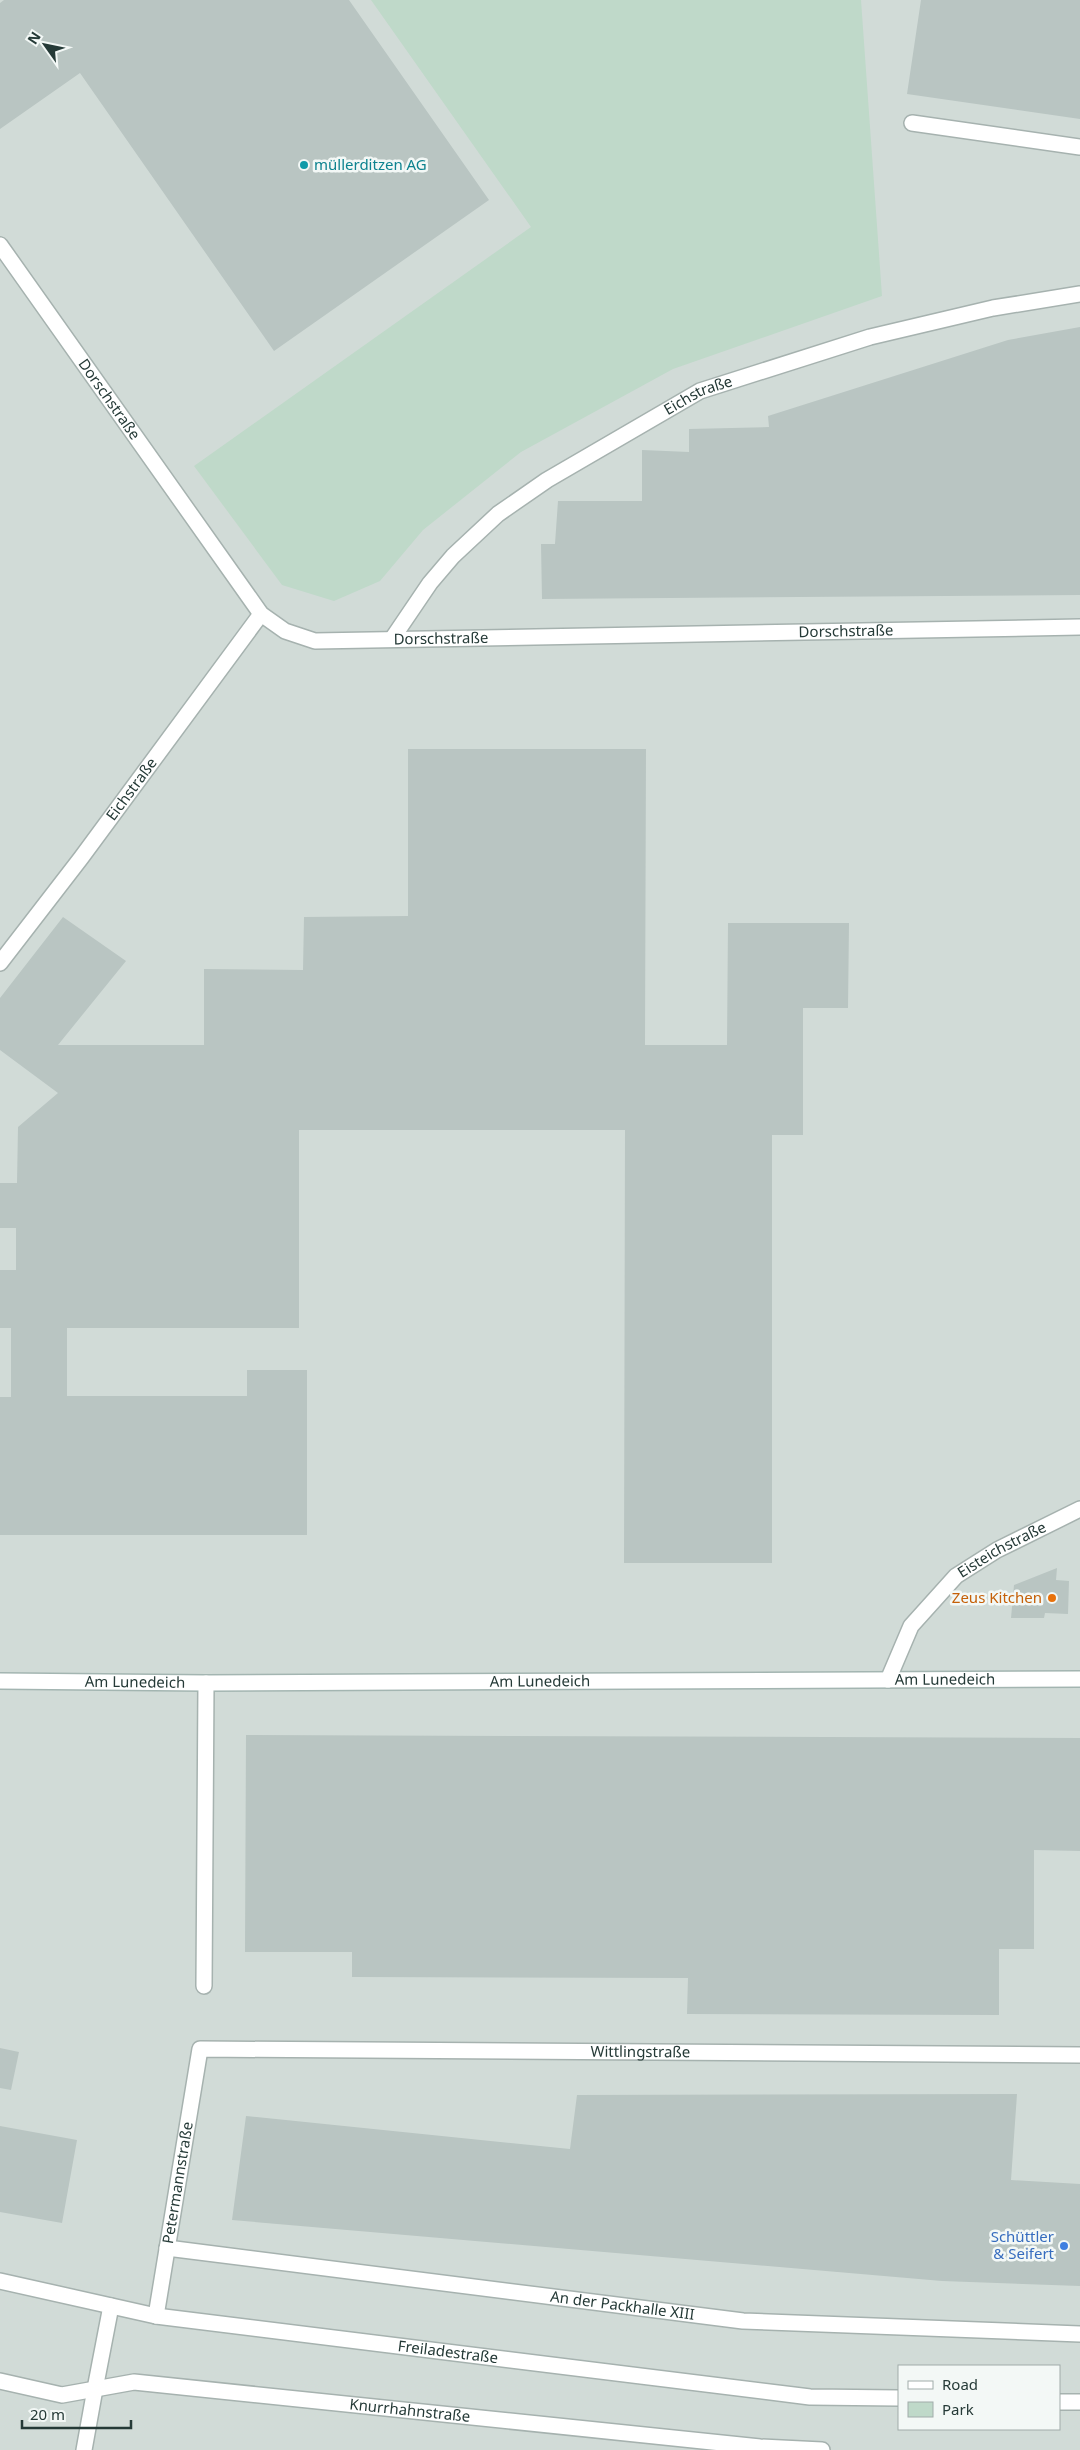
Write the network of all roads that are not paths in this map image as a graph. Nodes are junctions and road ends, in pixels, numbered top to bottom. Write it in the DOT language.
graph roads {
  1 [pos="912,123"];
  2 [pos="1080,147"];
  3 [pos="0,245"];
  4 [pos="1080,294"];
  5 [pos="261,614"];
  6 [pos="1080,627"];
  7 [pos="392,639"];
  8 [pos="0,963"];
  9 [pos="1080,1509"];
  10 [pos="1080,1679"];
  11 [pos="888,1680"];
  12 [pos="0,1681"];
  13 [pos="206,1683"];
  14 [pos="204,1986"];
  15 [pos="200,2049"];
  16 [pos="1080,2055"];
  17 [pos="167,2248"];
  18 [pos="0,2281"];
  19 [pos="111,2306"];
  20 [pos="156,2316"];
  21 [pos="1080,2334"];
  22 [pos="0,2381"];
  23 [pos="95,2389"];
  24 [pos="898,2398"];
  25 [pos="1060,2402"];
  26 [pos="1080,2402"];
  27 [pos="84,2450"];
  28 [pos="822,2450"];
  1 -- 2 [label="street"];
  3 -- 5 [label="street, Dorschstraße"];
  4 -- 7 [label="street, Eichstraße"];
  5 -- 7 [label="street, Dorschstraße"];
  5 -- 8 [label="street, Eichstraße"];
  6 -- 7 [label="street, Dorschstraße"];
  9 -- 11 [label="street, Eisteichstraße"];
  10 -- 11 [label="street, Am Lunedeich"];
  11 -- 13 [label="street, Am Lunedeich"];
  12 -- 13 [label="street, Am Lunedeich"];
  13 -- 14 [label="street"];
  15 -- 16 [label="street, Wittlingstraße"];
  15 -- 17 [label="street, Petermannstraße"];
  17 -- 20 [label="street, Petermannstraße"];
  17 -- 21 [label="street, An der Packhalle XIII"];
  18 -- 19 [label="street, Freiladestraße"];
  19 -- 20 [label="street, Freiladestraße"];
  19 -- 23 [label="street"];
  20 -- 24 [label="street, Freiladestraße"];
  22 -- 23 [label="street, Knurrhahnstraße"];
  23 -- 27 [label="street"];
  23 -- 28 [label="street, Knurrhahnstraße"];
  25 -- 26 [label="street"];
}
